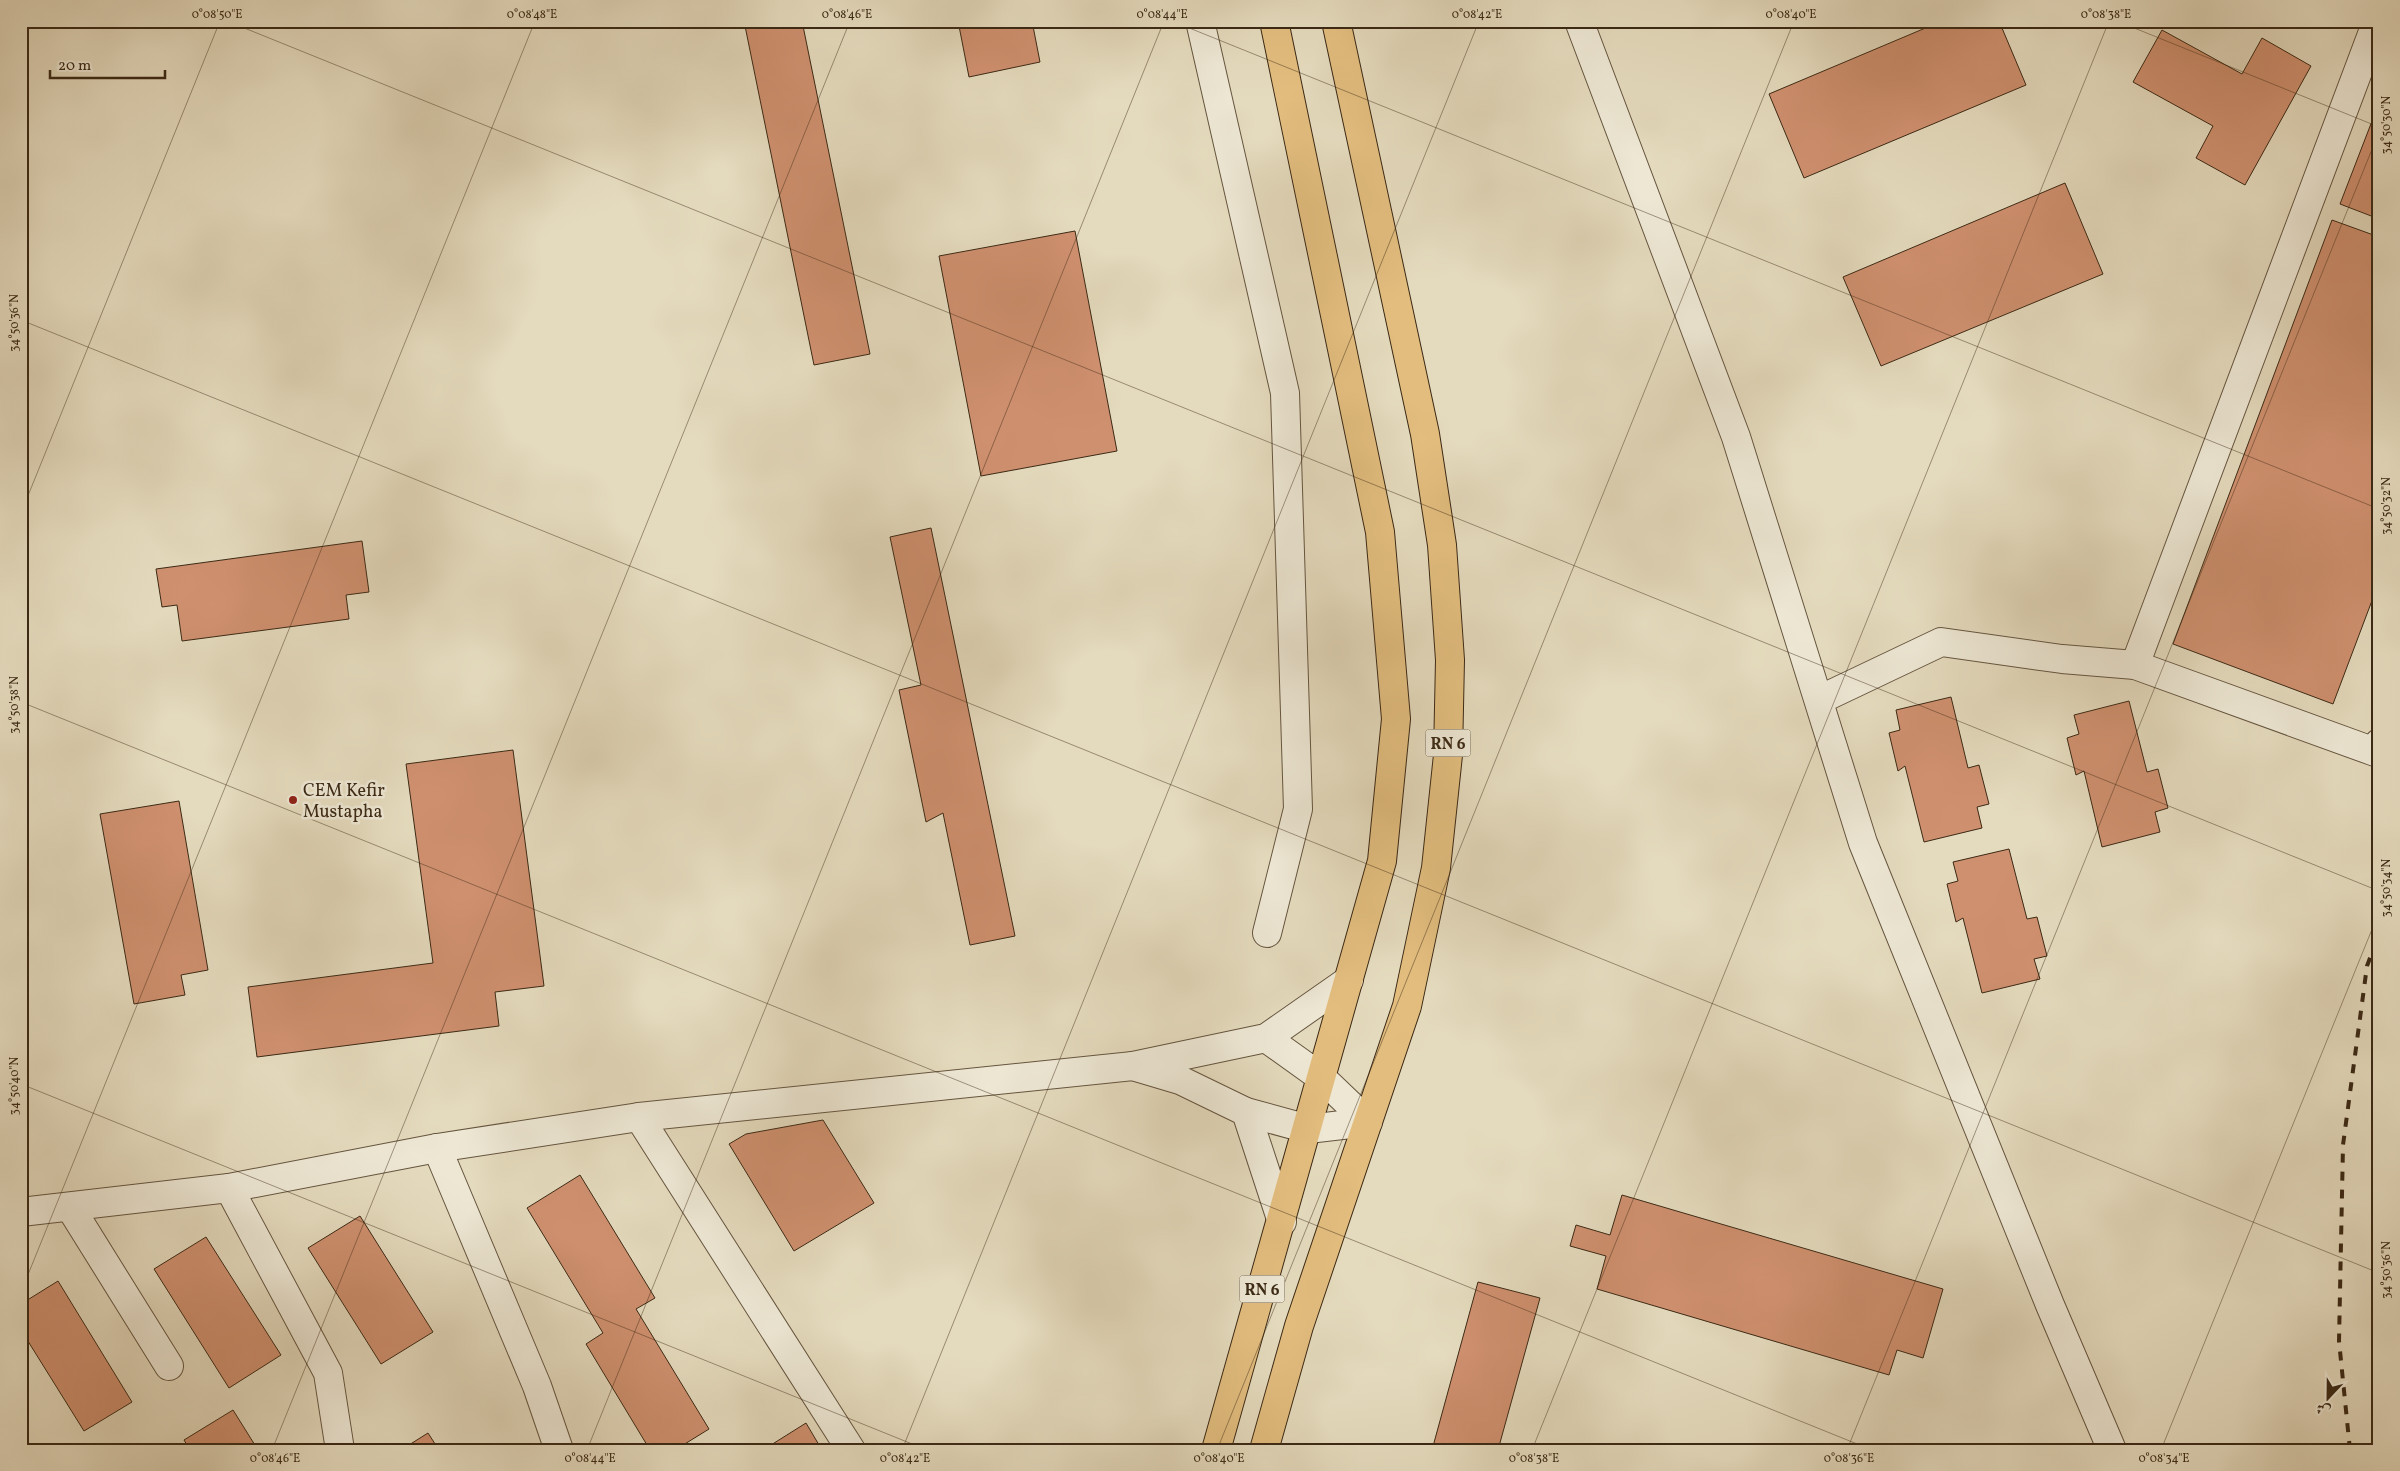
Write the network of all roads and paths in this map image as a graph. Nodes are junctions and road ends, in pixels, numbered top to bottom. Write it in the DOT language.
graph roads {
  1 [pos="1200,21"];
  2 [pos="1274,21"];
  3 [pos="1336,21"];
  4 [pos="1579,21"];
  5 [pos="2377,21"];
  6 [pos="2136,665"];
  7 [pos="1818,700"];
  8 [pos="2379,743"];
  9 [pos="1267,933"];
  10 [pos="1349,980"];
  11 [pos="1266,1038"];
  12 [pos="1133,1066"];
  13 [pos="1322,1078"];
  14 [pos="1246,1112"];
  15 [pos="639,1117"];
  16 [pos="1368,1122"];
  17 [pos="1308,1129"];
  18 [pos="437,1148"];
  19 [pos="229,1188"];
  20 [pos="70,1206"];
  21 [pos="21,1212"];
  22 [pos="1282,1222"];
  23 [pos="169,1366"];
  24 [pos="340,1450"];
  25 [pos="559,1450"];
  26 [pos="852,1450"];
  27 [pos="1216,1450"];
  28 [pos="1264,1450"];
  29 [pos="2112,1450"];
  1 -- 9 [label="street"];
  2 -- 10 [label="main road, RN 6"];
  3 -- 16 [label="main road, RN 6"];
  4 -- 7 [label="street"];
  5 -- 6 [label="street"];
  6 -- 7 [label="street"];
  6 -- 8 [label="street"];
  7 -- 29 [label="street"];
  10 -- 11 [label="street"];
  10 -- 13 [label="main road, RN 6"];
  11 -- 12 [label="street"];
  11 -- 13 [label="street"];
  12 -- 14 [label="street"];
  12 -- 15 [label="street"];
  13 -- 16 [label="street"];
  13 -- 17 [label="main road, RN 6"];
  14 -- 17 [label="street"];
  14 -- 22 [label="street"];
  15 -- 18 [label="street"];
  15 -- 26 [label="street"];
  16 -- 17 [label="street"];
  16 -- 28 [label="main road, RN 6"];
  17 -- 22 [label="main road, RN 6"];
  18 -- 19 [label="street"];
  18 -- 25 [label="street"];
  19 -- 20 [label="street"];
  19 -- 24 [label="street"];
  20 -- 21 [label="street"];
  20 -- 23 [label="street"];
  22 -- 27 [label="main road, RN 6"];
}
